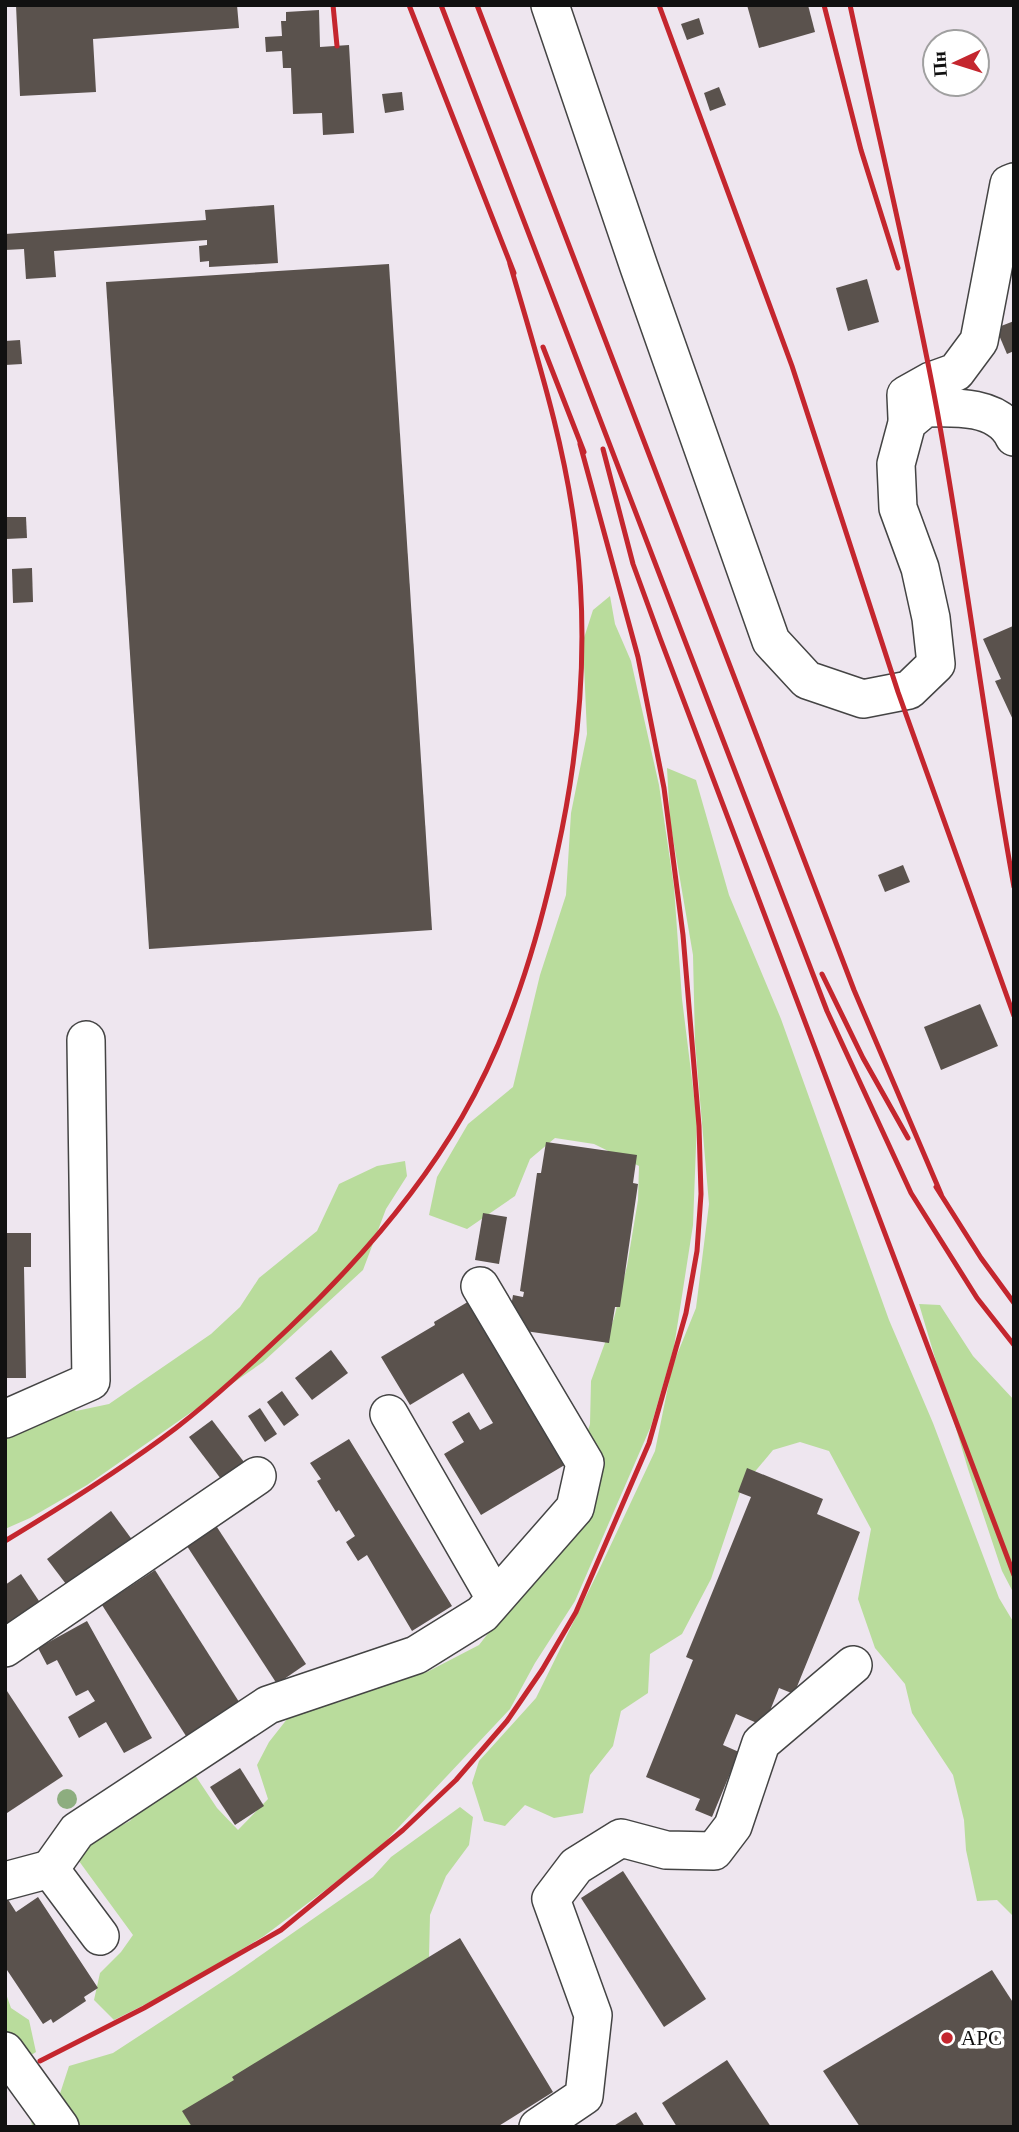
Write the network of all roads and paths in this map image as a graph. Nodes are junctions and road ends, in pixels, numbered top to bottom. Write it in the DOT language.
graph roads {
  1 [pos="550,5"];
  2 [pos="1014,181"];
  3 [pos="907,422"];
  4 [pos="1014,437"];
  5 [pos="86,1040"];
  6 [pos="480,1286"];
  7 [pos="389,1414"];
  8 [pos="5,1419"];
  9 [pos="257,1476"];
  10 [pos="495,1598"];
  11 [pos="5,1648"];
  12 [pos="853,1665"];
  13 [pos="50,1869"];
  14 [pos="5,1881"];
  15 [pos="100,1937"];
  16 [pos="5,2051"];
  17 [pos="60,2127"];
  18 [pos="538,2127"];
  1 -- 3 [label="street"];
  2 -- 3 [label="street"];
  3 -- 4 [label="street"];
  5 -- 8 [label="street"];
  6 -- 10 [label="street"];
  7 -- 10 [label="street"];
  9 -- 11 [label="street"];
  10 -- 13 [label="street"];
  12 -- 18 [label="street"];
  13 -- 14 [label="street"];
  13 -- 15 [label="street"];
  16 -- 17 [label="street"];
}
